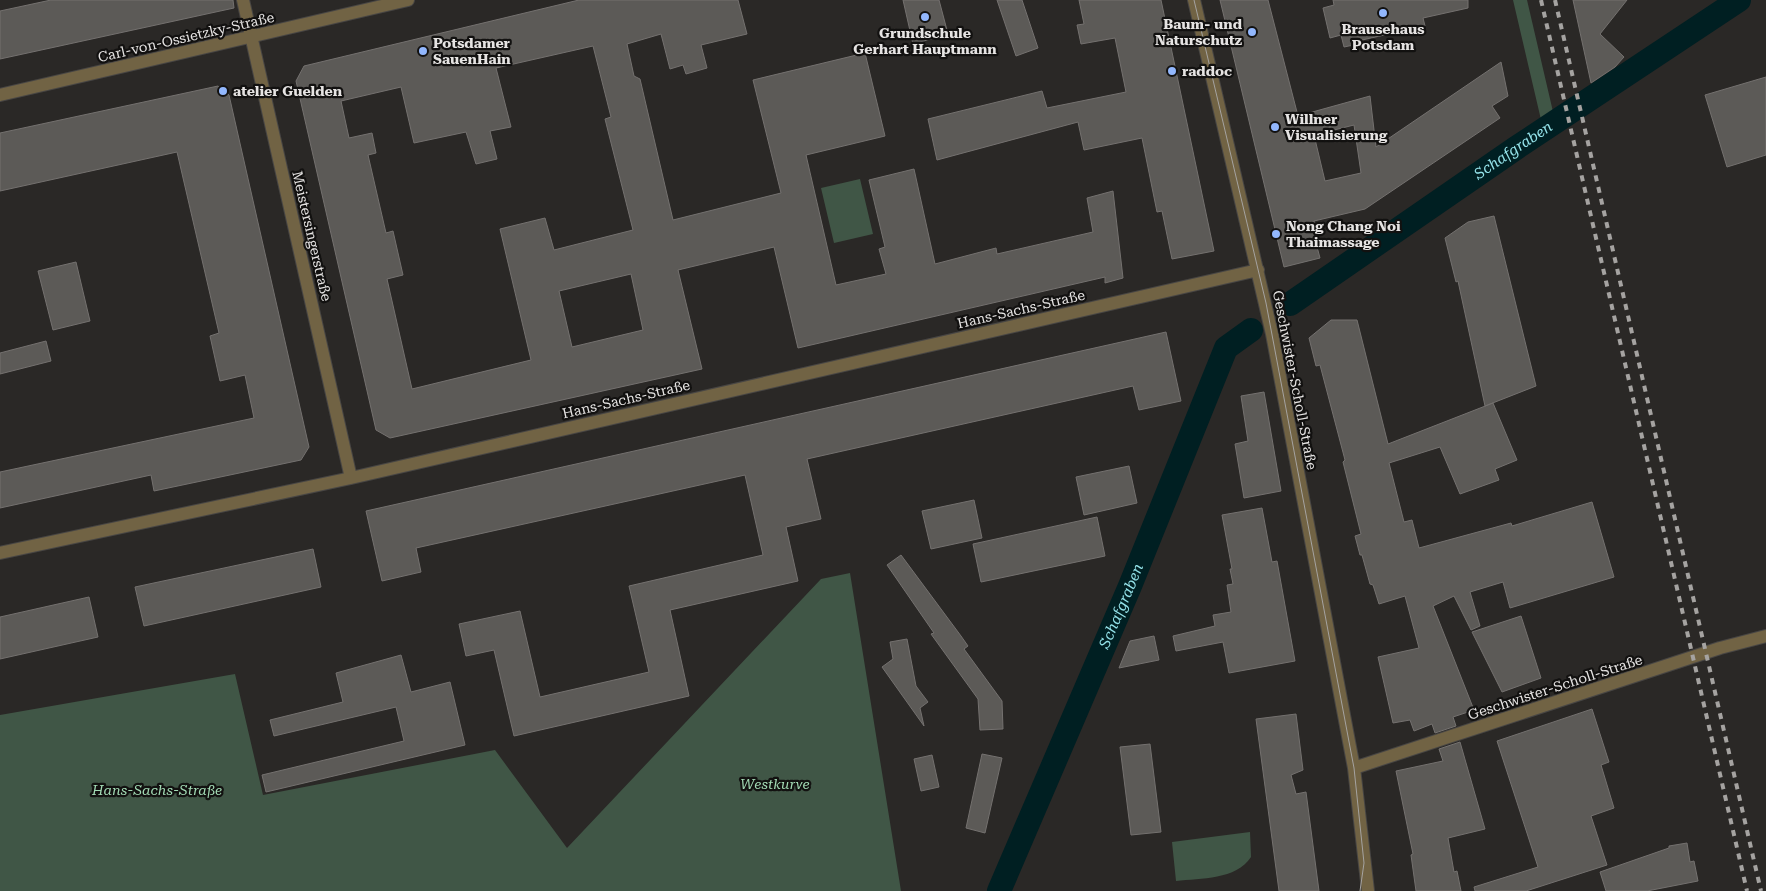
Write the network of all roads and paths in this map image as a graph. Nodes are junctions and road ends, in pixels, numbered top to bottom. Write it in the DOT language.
graph roads {
  1 [pos="243,0"];
  2 [pos="408,0"];
  3 [pos="1194,0"];
  4 [pos="251,38"];
  5 [pos="0,95"];
  6 [pos="1258,270"];
  7 [pos="351,478"];
  8 [pos="0,553"];
  9 [pos="1766,636"];
  10 [pos="1354,768"];
  11 [pos="1368,891"];
  1 -- 4 [label="street, Meistersingerstraße"];
  2 -- 4 [label="street, Carl-von-Ossietzky-Straße"];
  3 -- 6 [label="street, Geschwister-Scholl-Straße"];
  4 -- 5 [label="street, Carl-von-Ossietzky-Straße"];
  4 -- 7 [label="street, Meistersingerstraße"];
  6 -- 7 [label="street, Hans-Sachs-Straße"];
  6 -- 10 [label="street, Geschwister-Scholl-Straße"];
  7 -- 8 [label="street, Hans-Sachs-Straße"];
  9 -- 10 [label="street, Geschwister-Scholl-Straße"];
  10 -- 11 [label="street, Geschwister-Scholl-Straße"];
}
